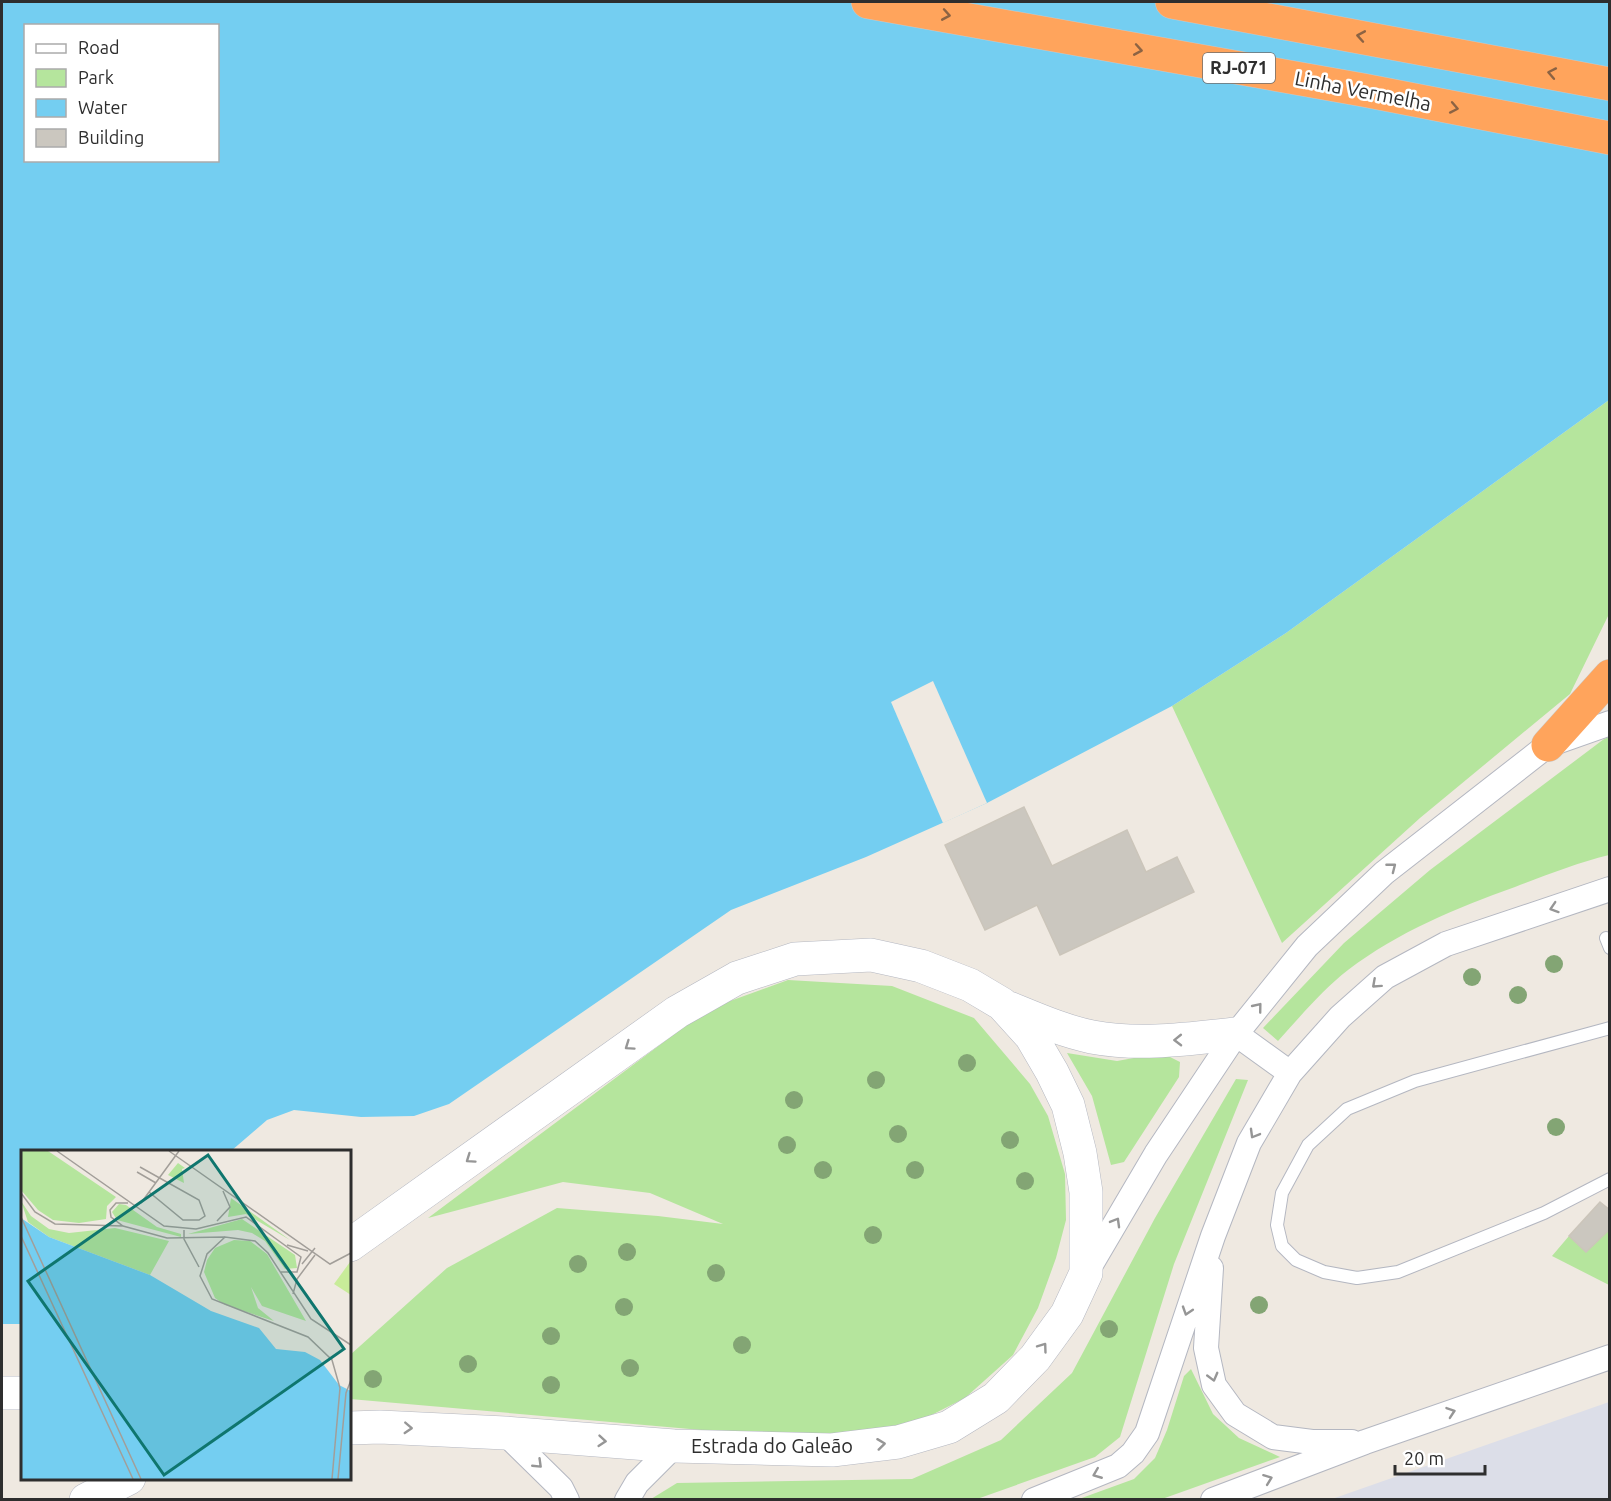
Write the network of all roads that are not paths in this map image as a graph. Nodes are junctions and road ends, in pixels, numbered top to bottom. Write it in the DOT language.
graph roads {
  1 [pos="868,2"];
  2 [pos="1172,2"];
  3 [pos="1610,84"];
  4 [pos="1610,138"];
  5 [pos="1610,676"];
  6 [pos="1610,723"];
  7 [pos="1548,745"];
  8 [pos="1610,889"];
  9 [pos="1002,1004"];
  10 [pos="1610,1028"];
  11 [pos="1236,1034"];
  12 [pos="1290,1073"];
  13 [pos="1610,1179"];
  14 [pos="1213,1236"];
  15 [pos="351,1244"];
  16 [pos="1086,1273"];
  17 [pos="1610,1357"];
  18 [pos="21,1392"];
  19 [pos="2,1393"];
  20 [pos="351,1428"];
  21 [pos="505,1433"];
  22 [pos="1365,1443"];
  23 [pos="674,1446"];
  24 [pos="127,1480"];
  25 [pos="86,1500"];
  26 [pos="567,1500"];
  27 [pos="627,1500"];
  28 [pos="1034,1500"];
  29 [pos="1214,1500"];
  1 -- 4 [label="highway, Linha Vermelha / RJ-071, one-way"];
  3 -- 2 [label="highway, one-way"];
  5 -- 7 [label="highway"];
  6 -- 7 [label="street"];
  11 -- 7 [label="street, one-way"];
  8 -- 12 [label="street, one-way"];
  11 -- 9 [label="street, one-way"];
  9 -- 15 [label="street, Estrada do Galeão, one-way"];
  9 -- 16 [label="street, Estrada do Galeão"];
  10 -- 13 [label="lane"];
  11 -- 12 [label="street"];
  16 -- 11 [label="street, one-way"];
  12 -- 14 [label="street, one-way"];
  14 -- 22 [label="street, one-way"];
  14 -- 28 [label="street, one-way"];
  23 -- 16 [label="street, Estrada do Galeão, one-way"];
  22 -- 17 [label="street, one-way"];
  18 -- 19 [label="street"];
  20 -- 21 [label="street, Estrada do Galeão, one-way"];
  21 -- 23 [label="street, Estrada do Galeão, one-way"];
  21 -- 26 [label="street, one-way"];
  29 -- 22 [label="street, one-way"];
  23 -- 27 [label="street"];
  24 -- 25 [label="street"];
}
